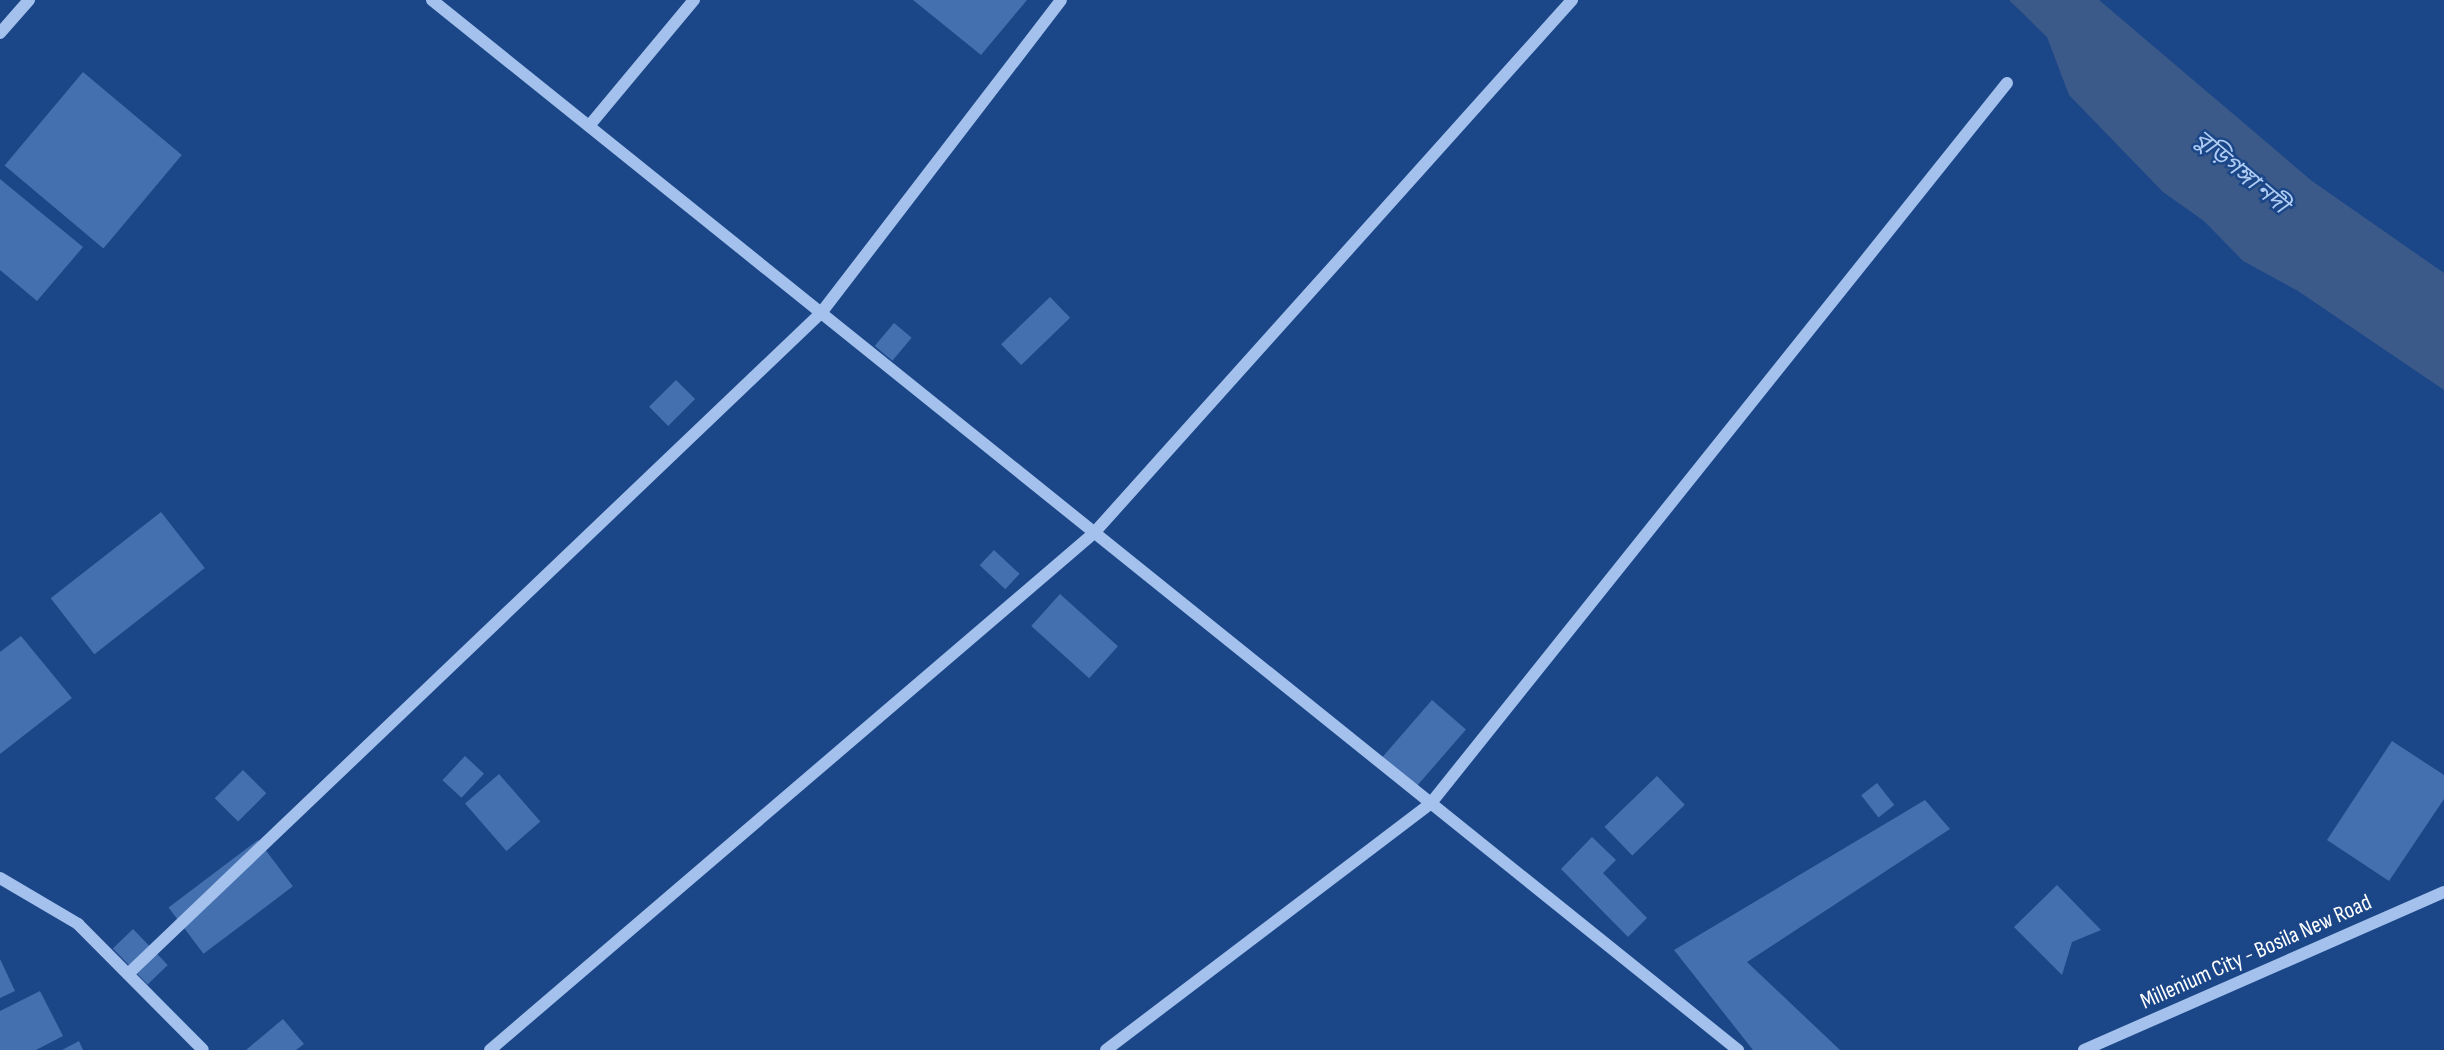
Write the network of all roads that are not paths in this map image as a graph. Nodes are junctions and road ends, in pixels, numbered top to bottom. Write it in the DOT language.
graph roads {
  1 [pos="29,0"];
  2 [pos="432,0"];
  3 [pos="694,0"];
  4 [pos="1061,0"];
  5 [pos="1572,0"];
  6 [pos="0,33"];
  7 [pos="2007,83"];
  8 [pos="589,126"];
  9 [pos="821,313"];
  10 [pos="1094,533"];
  11 [pos="1431,803"];
  12 [pos="0,878"];
  13 [pos="2444,892"];
  14 [pos="128,974"];
  15 [pos="203,1050"];
  16 [pos="490,1050"];
  17 [pos="1106,1050"];
  18 [pos="1738,1050"];
  19 [pos="2084,1050"];
  1 -- 6 [label="street"];
  2 -- 8 [label="street"];
  3 -- 8 [label="street"];
  4 -- 9 [label="street"];
  5 -- 10 [label="street"];
  7 -- 11 [label="street"];
  8 -- 9 [label="street"];
  9 -- 10 [label="street"];
  9 -- 14 [label="street"];
  10 -- 11 [label="street"];
  10 -- 16 [label="street"];
  11 -- 17 [label="street"];
  11 -- 18 [label="street"];
  12 -- 14 [label="street"];
  13 -- 19 [label="street, Millenium City - Bosila New Road"];
  14 -- 15 [label="street"];
}
